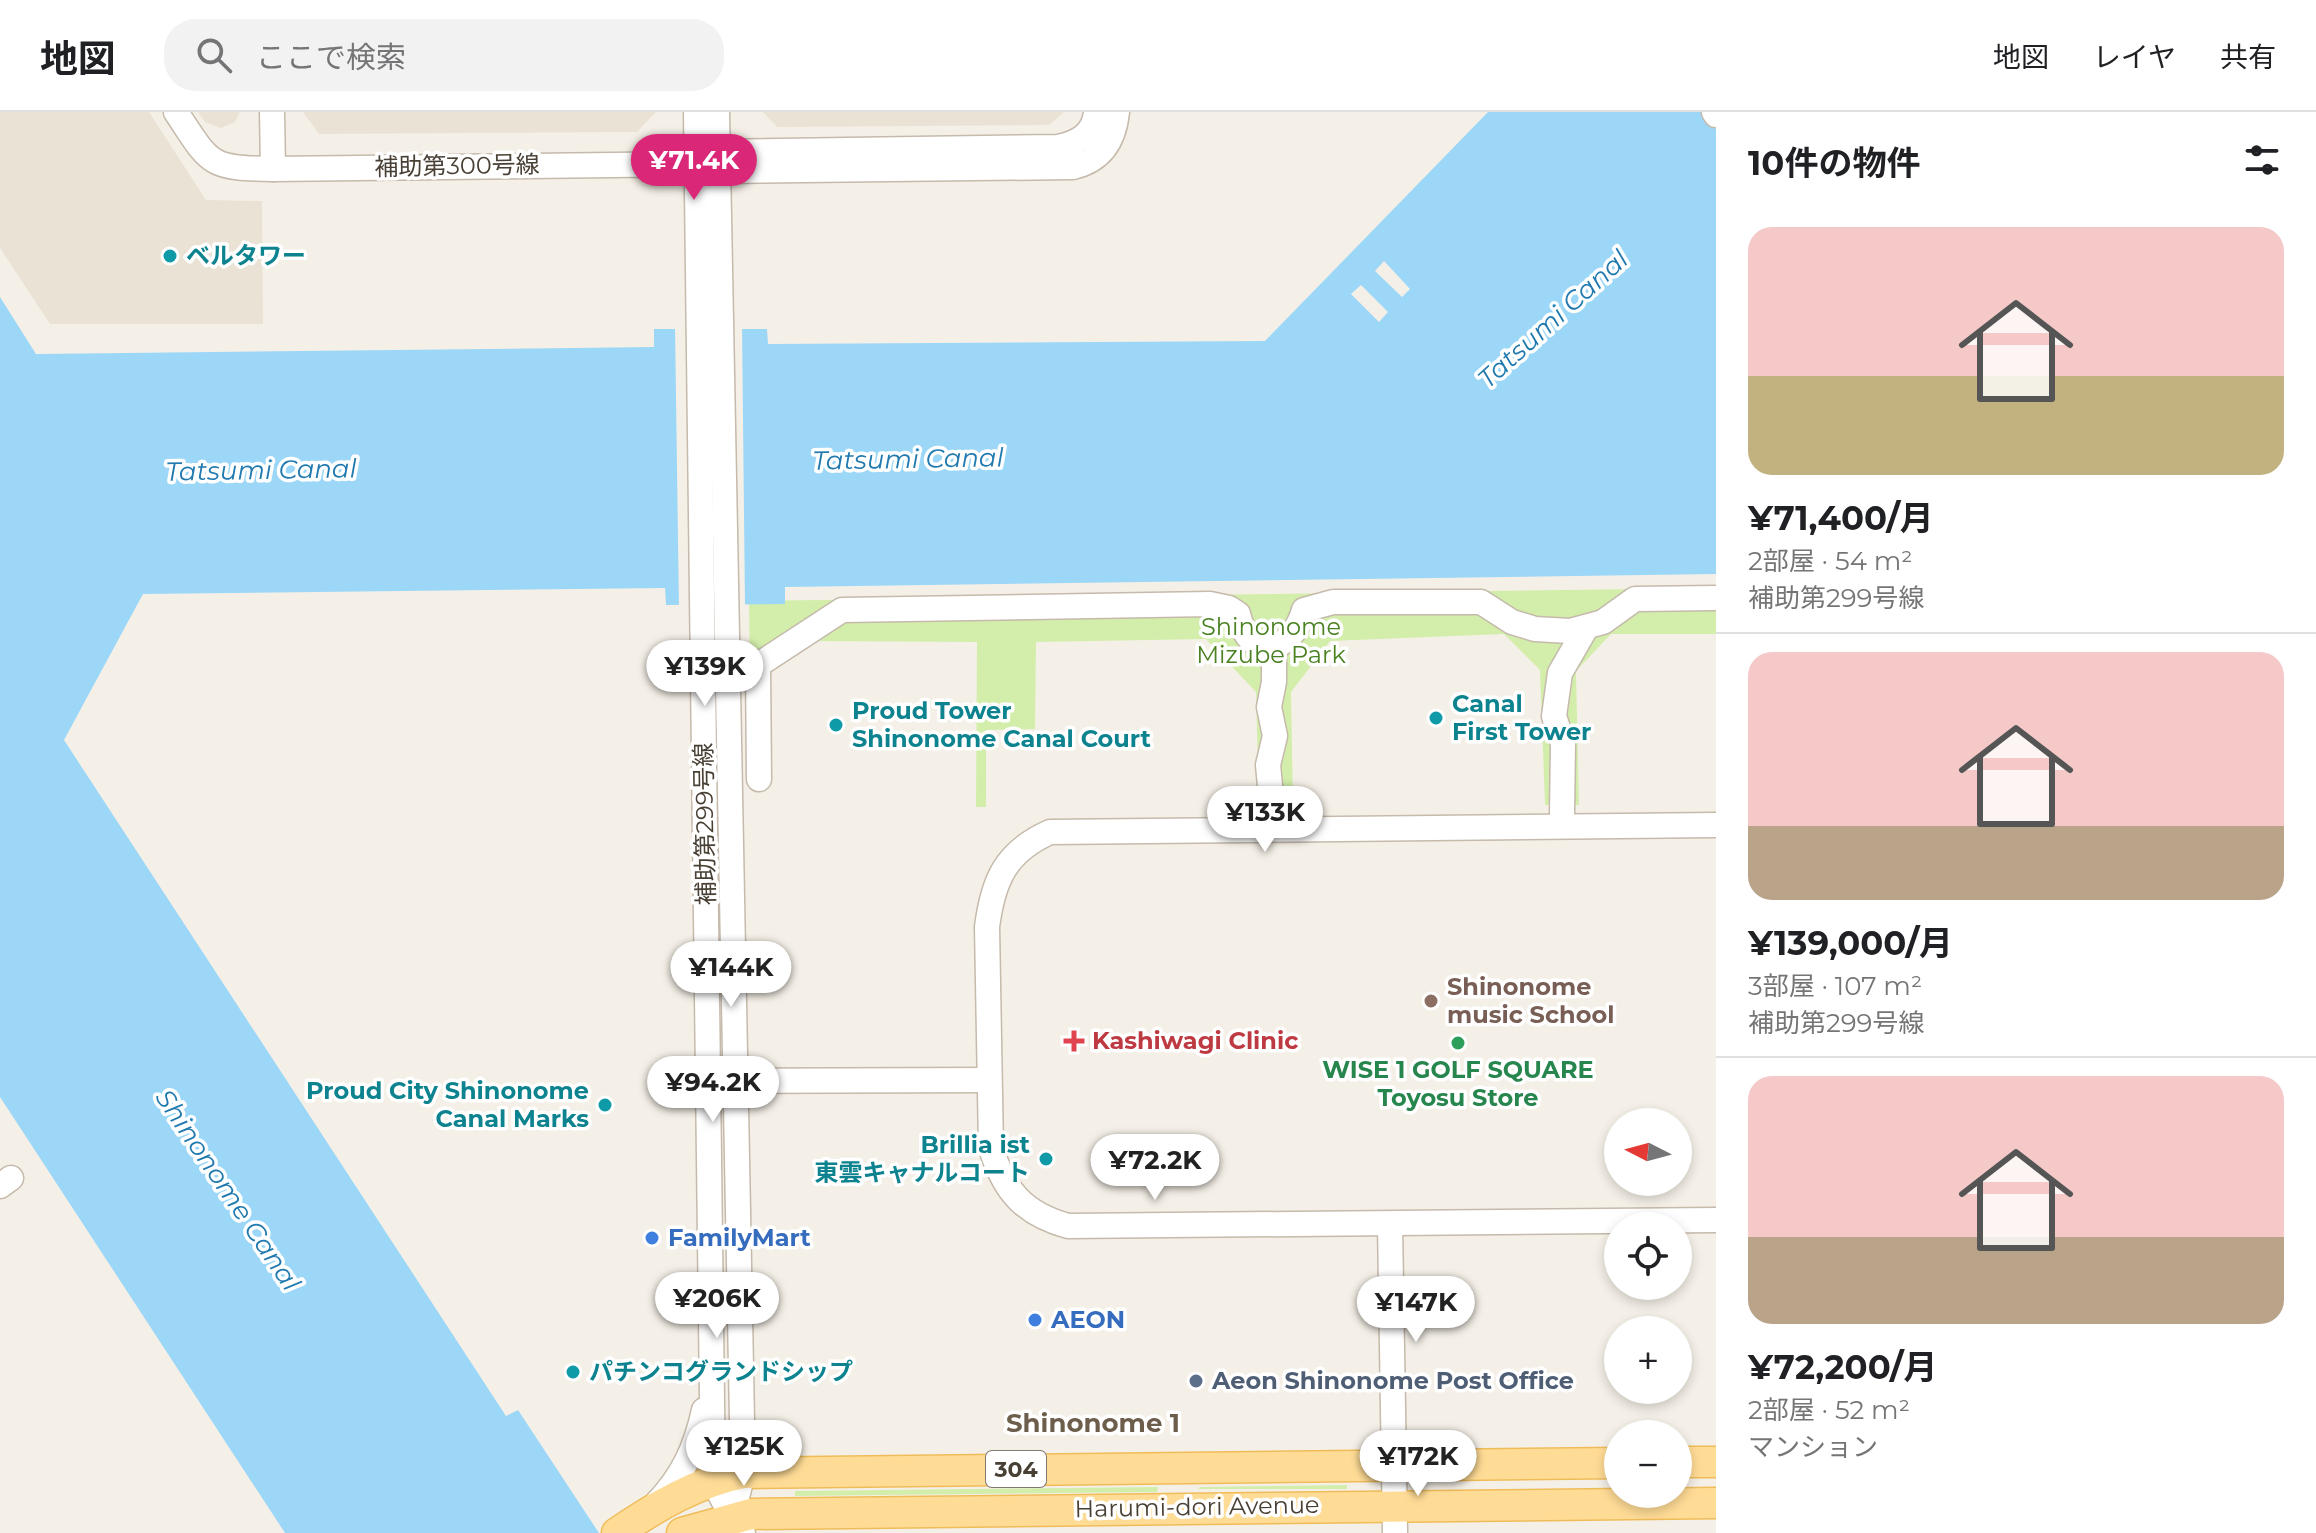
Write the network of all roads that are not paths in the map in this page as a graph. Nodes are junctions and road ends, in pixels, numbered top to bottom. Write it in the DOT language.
graph roads {
  1 [pos="176,112"];
  2 [pos="272,112"];
  3 [pos="696,112"];
  4 [pos="717,112"];
  5 [pos="1096,112"];
  6 [pos="1117,112"];
  7 [pos="711,162"];
  8 [pos="273,169"];
  9 [pos="1716,598"];
  10 [pos="1586,628"];
  11 [pos="1535,629"];
  12 [pos="1274,648"];
  13 [pos="715,650"];
  14 [pos="1560,673"];
  15 [pos="759,779"];
  16 [pos="1562,813"];
  17 [pos="1273,817"];
  18 [pos="1716,825"];
  19 [pos="988,1080"];
  20 [pos="707,1081"];
  21 [pos="736,1081"];
  22 [pos="1716,1220"];
  23 [pos="1390,1224"];
  24 [pos="712,1368"];
  25 [pos="1692,1462"];
  26 [pos="1716,1462"];
  27 [pos="1604,1463"];
  28 [pos="1394,1464"];
  29 [pos="743,1473"];
  30 [pos="713,1481"];
  31 [pos="1716,1503"];
  32 [pos="647,1513"];
  33 [pos="1395,1519"];
  34 [pos="738,1525"];
  35 [pos="617,1533"];
  36 [pos="682,1533"];
  1 -- 8 [label="street, 補助第300号線"];
  2 -- 8 [label="street"];
  3 -- 7 [label="street, 補助第299号線"];
  4 -- 7 [label="street, 補助第299号線"];
  5 -- 7 [label="street"];
  6 -- 7 [label="street"];
  7 -- 8 [label="street, 補助第300号線"];
  7 -- 13 [label="street, 補助第299号線"];
  9 -- 10 [label="street"];
  10 -- 11 [label="street"];
  10 -- 14 [label="street"];
  11 -- 12 [label="street"];
  11 -- 14 [label="street"];
  12 -- 15 [label="street"];
  12 -- 17 [label="street"];
  13 -- 20 [label="street, 補助第299号線"];
  13 -- 21 [label="street, 補助第299号線"];
  14 -- 16 [label="street"];
  18 -- 19 [label="street"];
  19 -- 21 [label="street"];
  19 -- 23 [label="street"];
  20 -- 21 [label="street"];
  20 -- 24 [label="street, 補助第299号線"];
  21 -- 29 [label="street, 補助第299号線"];
  22 -- 23 [label="street"];
  23 -- 28 [label="street"];
  24 -- 30 [label="street, 補助第299号線"];
  24 -- 32 [label="street"];
  25 -- 26 [label="main road"];
  27 -- 28 [label="main road, Harumi-dori Avenue / 304"];
  28 -- 29 [label="main road, Harumi-dori Avenue / 304"];
  28 -- 33 [label="street"];
  29 -- 30 [label="main road, Harumi-dori Avenue / 304"];
  29 -- 34 [label="street, 補助第299号線"];
  30 -- 32 [label="main road, Harumi-dori Avenue / 304"];
  30 -- 34 [label="street, 補助第299号線"];
  31 -- 33 [label="main road, Harumi-dori Avenue / 304"];
  32 -- 35 [label="main road, Harumi-dori Avenue / 304"];
  33 -- 34 [label="main road, Harumi-dori Avenue / 304"];
  34 -- 36 [label="main road, Harumi-dori Avenue / 304"];
}
